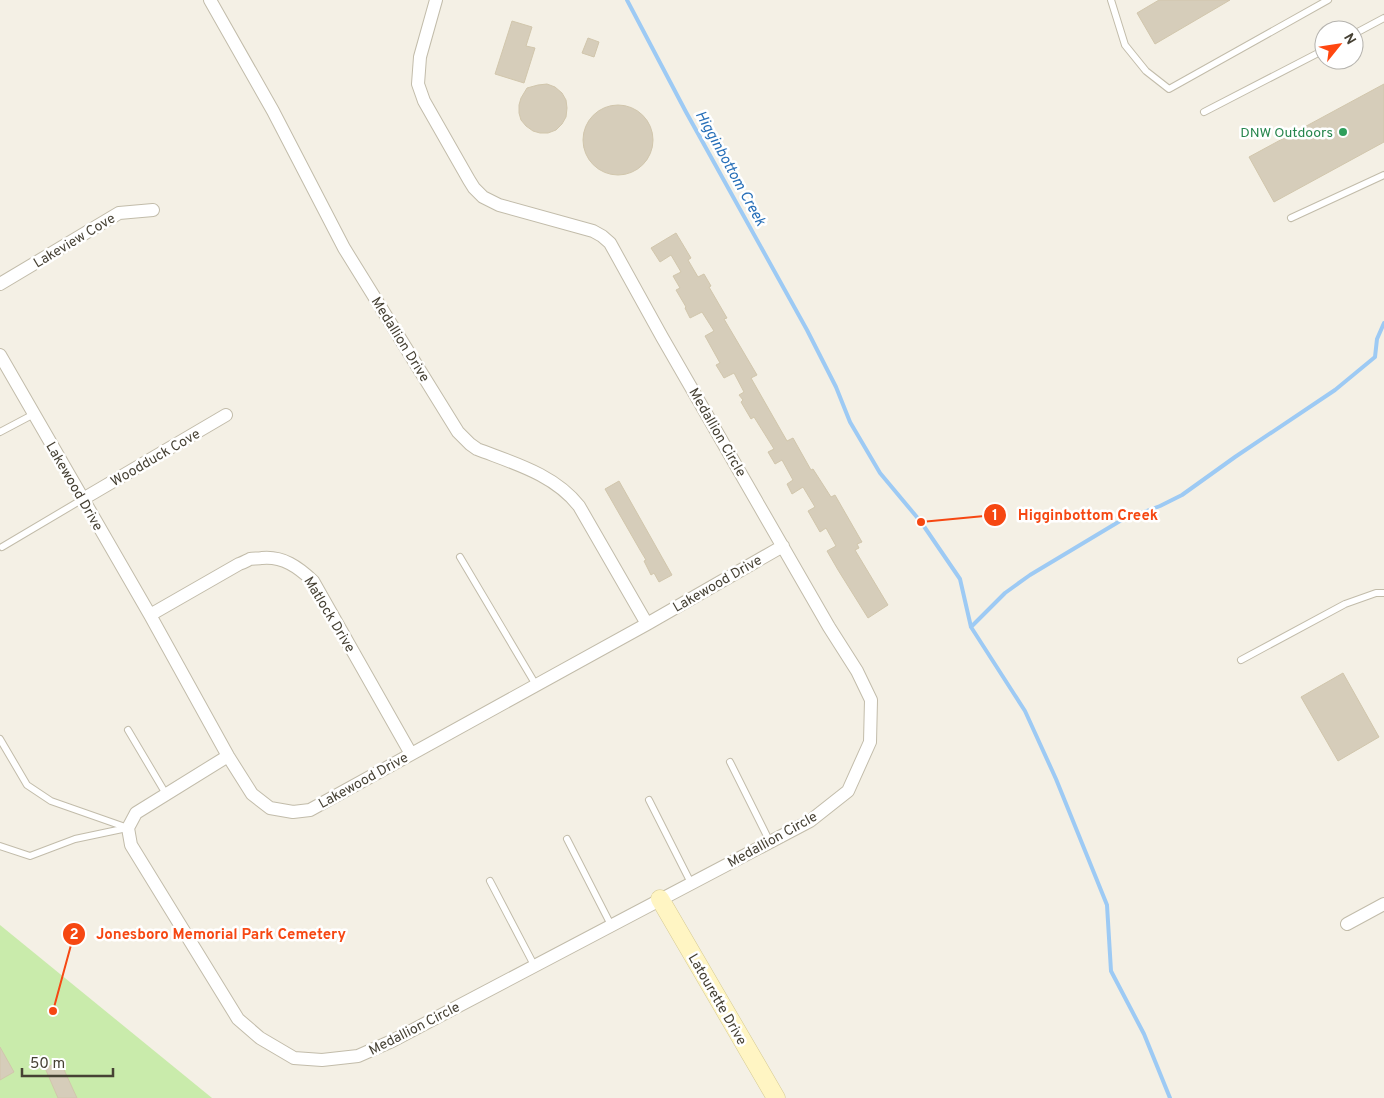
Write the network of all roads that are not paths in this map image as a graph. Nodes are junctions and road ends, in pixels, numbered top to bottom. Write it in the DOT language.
graph roads {
  1 [pos="210,0"];
  2 [pos="436,0"];
  3 [pos="1110,0"];
  4 [pos="1328,0"];
  5 [pos="1384,18"];
  6 [pos="1364,29"];
  7 [pos="1314,55"];
  8 [pos="1204,112"];
  9 [pos="1384,175"];
  10 [pos="153,210"];
  11 [pos="1291,218"];
  12 [pos="0,284"];
  13 [pos="0,355"];
  14 [pos="34,414"];
  15 [pos="226,415"];
  16 [pos="0,432"];
  17 [pos="83,499"];
  18 [pos="783,546"];
  19 [pos="2,547"];
  20 [pos="460,557"];
  21 [pos="1384,593"];
  22 [pos="150,616"];
  23 [pos="647,624"];
  24 [pos="1241,660"];
  25 [pos="536,685"];
  26 [pos="128,730"];
  27 [pos="0,739"];
  28 [pos="411,754"];
  29 [pos="228,756"];
  30 [pos="730,762"];
  31 [pos="166,794"];
  32 [pos="649,800"];
  33 [pos="128,828"];
  34 [pos="567,839"];
  35 [pos="770,842"];
  36 [pos="0,846"];
  37 [pos="490,881"];
  38 [pos="690,883"];
  39 [pos="660,899"];
  40 [pos="1384,904"];
  41 [pos="611,924"];
  42 [pos="1348,924"];
  43 [pos="534,965"];
  44 [pos="776,1098"];
  1 -- 23 [label="street, Medallion Drive"];
  2 -- 18 [label="street, Medallion Circle"];
  3 -- 4 [label="lane"];
  5 -- 6 [label="lane"];
  7 -- 8 [label="lane"];
  9 -- 11 [label="lane"];
  10 -- 12 [label="street, Lakeview Cove"];
  13 -- 14 [label="street, Lakewood Drive"];
  14 -- 16 [label="lane"];
  14 -- 17 [label="street, Lakewood Drive"];
  15 -- 17 [label="street, Woodduck Cove"];
  17 -- 19 [label="lane"];
  17 -- 22 [label="street, Lakewood Drive"];
  18 -- 23 [label="street, Lakewood Drive"];
  18 -- 35 [label="street, Medallion Circle"];
  20 -- 25 [label="lane"];
  21 -- 24 [label="lane"];
  22 -- 28 [label="street, Matlock Drive"];
  22 -- 29 [label="street, Lakewood Drive"];
  23 -- 25 [label="street, Lakewood Drive"];
  25 -- 28 [label="street, Lakewood Drive"];
  26 -- 31 [label="lane"];
  27 -- 33 [label="lane"];
  28 -- 29 [label="street, Lakewood Drive"];
  29 -- 31 [label="street"];
  30 -- 35 [label="lane"];
  31 -- 33 [label="street"];
  32 -- 38 [label="lane"];
  33 -- 36 [label="lane"];
  33 -- 43 [label="street, Medallion Circle"];
  34 -- 41 [label="lane"];
  35 -- 38 [label="street, Medallion Circle"];
  37 -- 43 [label="lane"];
  38 -- 39 [label="street, Medallion Circle"];
  39 -- 41 [label="street, Medallion Circle"];
  39 -- 44 [label="street, Latourette Drive"];
  40 -- 42 [label="street"];
  41 -- 43 [label="street, Medallion Circle"];
}
